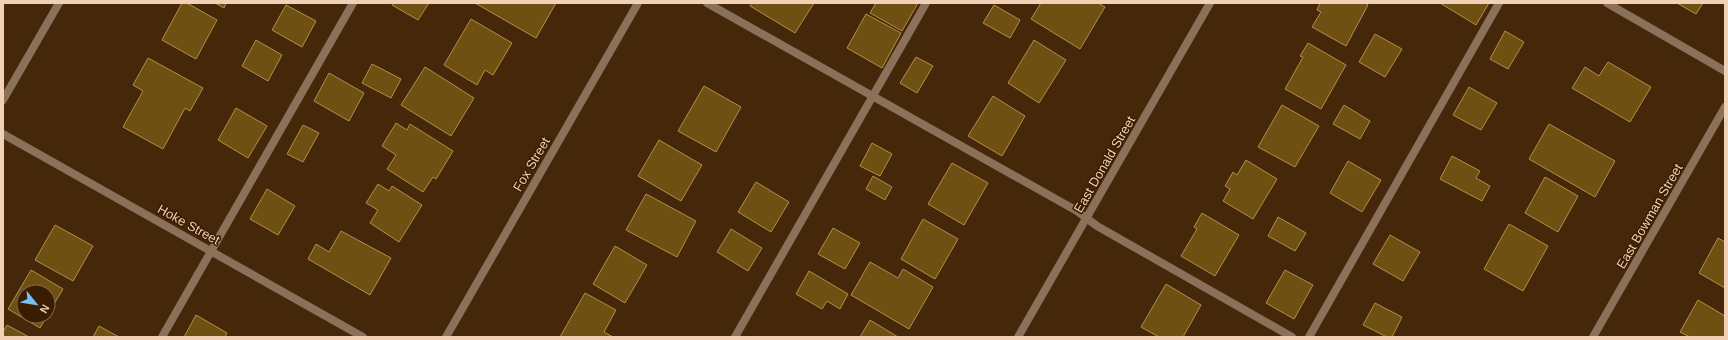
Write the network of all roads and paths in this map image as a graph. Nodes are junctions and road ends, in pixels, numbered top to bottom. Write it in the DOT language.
graph roads {
  1 [pos="58,3"];
  2 [pos="353,3"];
  3 [pos="638,3"];
  4 [pos="707,3"];
  5 [pos="926,3"];
  6 [pos="1210,3"];
  7 [pos="1499,3"];
  8 [pos="1608,3"];
  9 [pos="1725,71"];
  10 [pos="872,97"];
  11 [pos="3,100"];
  12 [pos="1725,107"];
  13 [pos="3,134"];
  14 [pos="1086,218"];
  15 [pos="212,251"];
  16 [pos="162,337"];
  17 [pos="363,337"];
  18 [pos="446,337"];
  19 [pos="735,337"];
  20 [pos="1018,337"];
  21 [pos="1292,337"];
  22 [pos="1309,337"];
  23 [pos="1593,337"];
  1 -- 11 [label="street"];
  2 -- 15 [label="street"];
  3 -- 18 [label="street, Fox Street"];
  4 -- 10 [label="street"];
  5 -- 10 [label="street"];
  6 -- 14 [label="street, East Donald Street"];
  7 -- 22 [label="street"];
  8 -- 9 [label="street"];
  10 -- 14 [label="street"];
  10 -- 19 [label="street"];
  12 -- 23 [label="street, East Bowman Street"];
  13 -- 15 [label="street, Hoke Street"];
  14 -- 20 [label="street, East Donald Street"];
  14 -- 21 [label="street"];
  15 -- 16 [label="street"];
  15 -- 17 [label="street, Hoke Street"];
}
